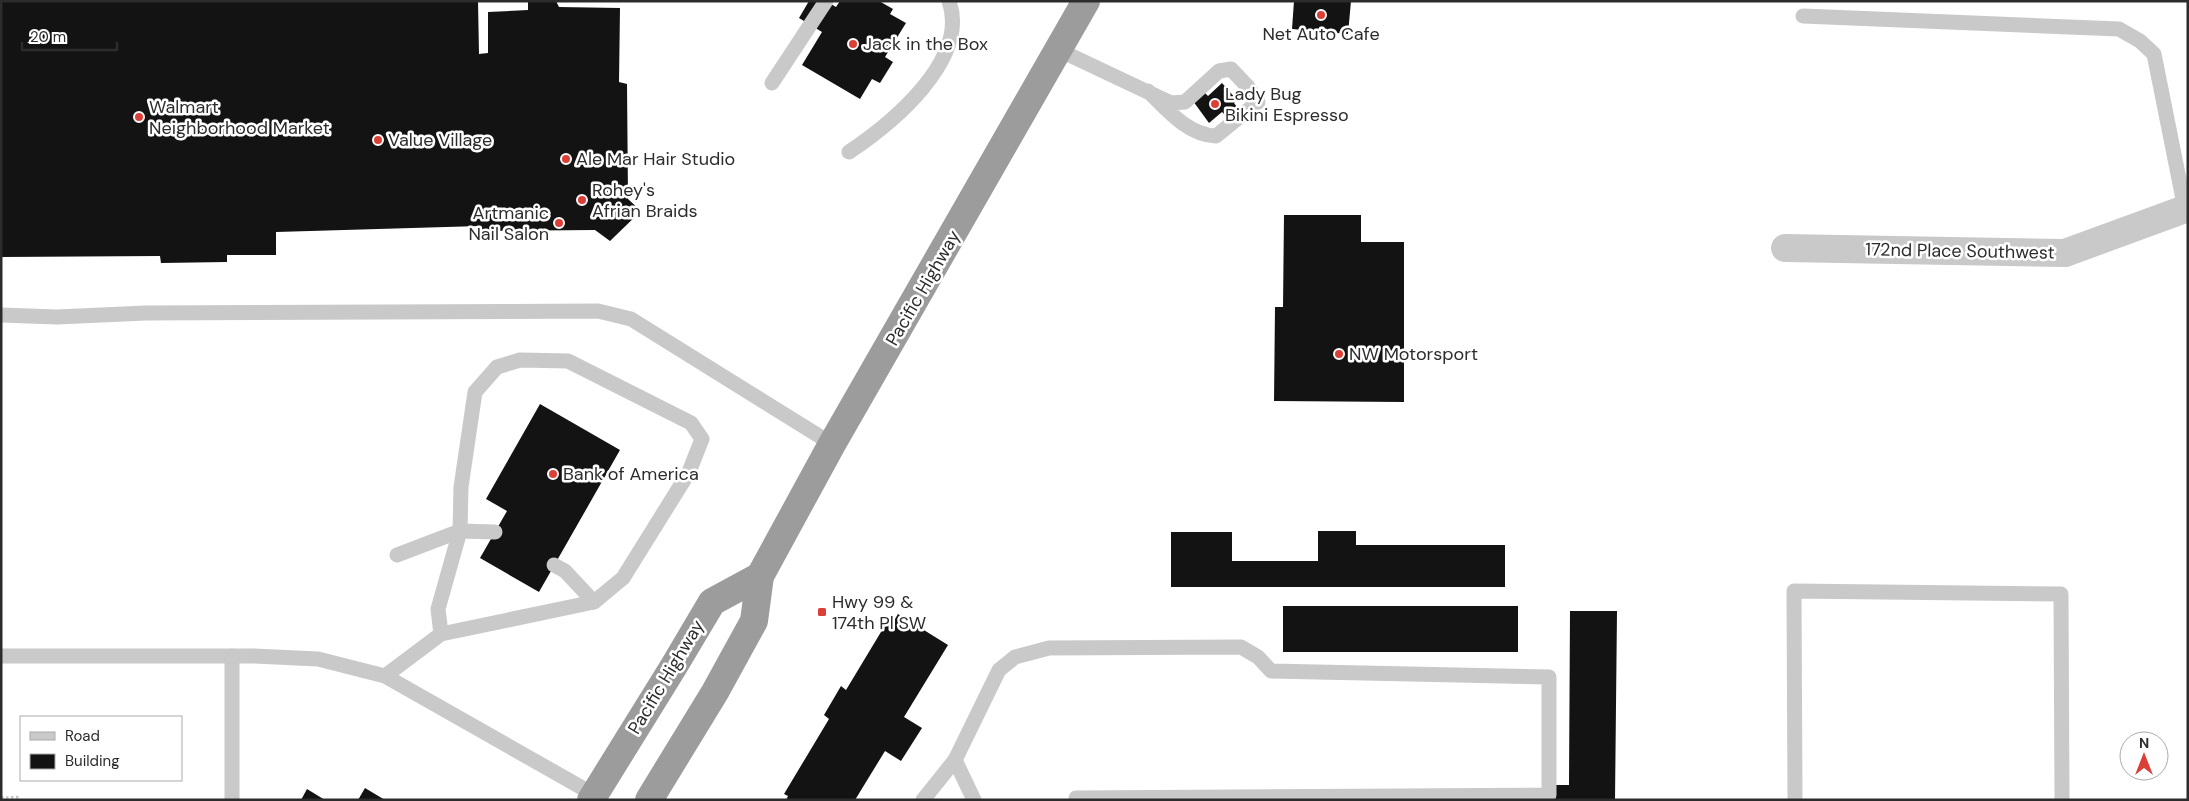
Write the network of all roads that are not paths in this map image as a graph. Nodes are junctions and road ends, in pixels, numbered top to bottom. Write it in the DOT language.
graph roads {
  1 [pos="826,1"];
  2 [pos="949,1"];
  3 [pos="1086,1"];
  4 [pos="1802,16"];
  5 [pos="1059,50"];
  6 [pos="772,83"];
  7 [pos="1148,91"];
  8 [pos="849,152"];
  9 [pos="2186,208"];
  10 [pos="1785,248"];
  11 [pos="1,315"];
  12 [pos="832,444"];
  13 [pos="460,531"];
  14 [pos="495,532"];
  15 [pos="397,555"];
  16 [pos="554,565"];
  17 [pos="760,576"];
  18 [pos="594,602"];
  19 [pos="441,634"];
  20 [pos="1,656"];
  21 [pos="232,656"];
  22 [pos="385,676"];
  23 [pos="955,760"];
  24 [pos="597,798"];
  25 [pos="232,800"];
  26 [pos="649,800"];
  27 [pos="922,800"];
  28 [pos="974,800"];
  29 [pos="1076,800"];
  30 [pos="1795,800"];
  31 [pos="2062,800"];
  1 -- 6 [label="lane"];
  2 -- 8 [label="lane"];
  3 -- 5 [label="highway, Pacific Highway"];
  4 -- 9 [label="lane"];
  5 -- 7 [label="lane"];
  5 -- 12 [label="highway, Pacific Highway"];
  7 -- 7 [label="lane"];
  9 -- 10 [label="street, 172nd Place Southwest"];
  11 -- 12 [label="lane"];
  12 -- 17 [label="highway, Pacific Highway"];
  13 -- 14 [label="lane"];
  13 -- 15 [label="lane"];
  13 -- 18 [label="lane"];
  13 -- 19 [label="lane"];
  16 -- 18 [label="lane"];
  17 -- 24 [label="highway, Pacific Highway"];
  17 -- 26 [label="highway, Pacific Highway"];
  18 -- 19 [label="lane"];
  19 -- 22 [label="lane"];
  20 -- 21 [label="lane"];
  21 -- 22 [label="lane"];
  21 -- 25 [label="lane"];
  22 -- 24 [label="lane"];
  23 -- 27 [label="lane"];
  23 -- 28 [label="lane"];
  23 -- 29 [label="lane"];
  30 -- 31 [label="lane"];
}
